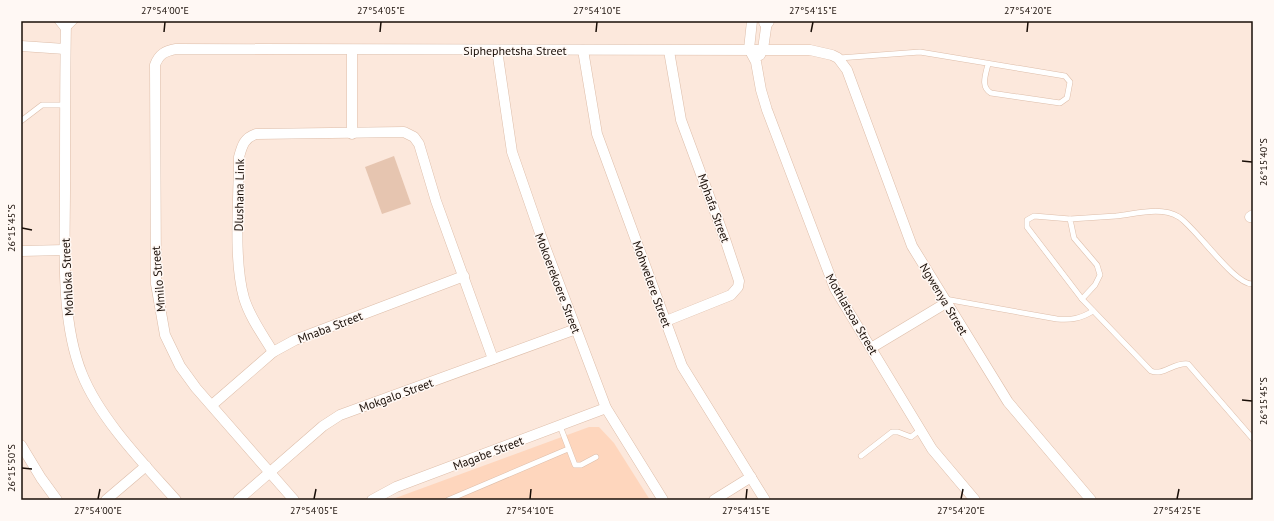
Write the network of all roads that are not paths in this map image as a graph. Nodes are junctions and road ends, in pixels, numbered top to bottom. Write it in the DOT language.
graph roads {
  1 [pos="57,21"];
  2 [pos="75,21"];
  3 [pos="752,21"];
  4 [pos="767,21"];
  5 [pos="65,26"];
  6 [pos="21,46"];
  7 [pos="65,49"];
  8 [pos="176,49"];
  9 [pos="749,49"];
  10 [pos="763,49"];
  11 [pos="352,50"];
  12 [pos="497,50"];
  13 [pos="582,50"];
  14 [pos="669,50"];
  15 [pos="838,58"];
  16 [pos="756,62"];
  17 [pos="988,64"];
  18 [pos="65,105"];
  19 [pos="21,121"];
  20 [pos="352,134"];
  21 [pos="1070,219"];
  22 [pos="65,250"];
  23 [pos="21,251"];
  24 [pos="464,276"];
  25 [pos="1253,284"];
  26 [pos="1082,299"];
  27 [pos="945,301"];
  28 [pos="1093,311"];
  29 [pos="666,321"];
  30 [pos="576,329"];
  31 [pos="871,348"];
  32 [pos="273,352"];
  33 [pos="493,359"];
  34 [pos="212,406"];
  35 [pos="606,408"];
  36 [pos="560,426"];
  37 [pos="920,430"];
  38 [pos="1253,439"];
  39 [pos="21,445"];
  40 [pos="568,449"];
  41 [pos="861,456"];
  42 [pos="596,457"];
  43 [pos="146,466"];
  44 [pos="270,472"];
  45 [pos="751,477"];
  46 [pos="58,500"];
  47 [pos="106,500"];
  48 [pos="176,500"];
  49 [pos="238,500"];
  50 [pos="294,500"];
  51 [pos="372,500"];
  52 [pos="448,500"];
  53 [pos="663,500"];
  54 [pos="714,500"];
  55 [pos="765,500"];
  56 [pos="975,500"];
  57 [pos="1091,500"];
  1 -- 5 [label="lane"];
  2 -- 5 [label="lane"];
  3 -- 9 [label="street"];
  4 -- 10 [label="street"];
  5 -- 7 [label="street, Mohloka Street"];
  6 -- 7 [label="street"];
  7 -- 18 [label="street, Mohloka Street"];
  8 -- 11 [label="street, Siphephetsha Street"];
  8 -- 34 [label="street, Mmilo Street"];
  9 -- 10 [label="street, Siphephetsha Street"];
  9 -- 14 [label="street, Siphephetsha Street"];
  9 -- 16 [label="street, Mothlatsoa Street"];
  10 -- 15 [label="street, Siphephetsha Street"];
  10 -- 16 [label="street"];
  11 -- 12 [label="street, Siphephetsha Street"];
  11 -- 20 [label="street"];
  12 -- 13 [label="street, Siphephetsha Street"];
  12 -- 30 [label="street, Mokoerekoere Street"];
  13 -- 14 [label="street, Siphephetsha Street"];
  13 -- 29 [label="street, Mohwelere Street"];
  14 -- 29 [label="street, Mphafa Street"];
  15 -- 17 [label="lane"];
  15 -- 27 [label="street, Ngwenya Street"];
  16 -- 31 [label="street, Mothlatsoa Street"];
  17 -- 17 [label="lane"];
  18 -- 19 [label="lane"];
  18 -- 22 [label="street, Mohloka Street"];
  20 -- 24 [label="street, Dlushana Link"];
  20 -- 32 [label="street, Dlushana Link"];
  21 -- 25 [label="lane"];
  21 -- 26 [label="lane"];
  21 -- 26 [label="lane"];
  22 -- 23 [label="street"];
  22 -- 43 [label="street, Mohloka Street"];
  24 -- 32 [label="street, Mnaba Street"];
  24 -- 33 [label="street, Dlushana Link"];
  26 -- 28 [label="lane"];
  27 -- 28 [label="lane"];
  27 -- 31 [label="street"];
  27 -- 57 [label="street, Ngwenya Street"];
  28 -- 38 [label="lane"];
  29 -- 45 [label="street, Mohwelere Street"];
  30 -- 33 [label="street, Mokgalo Street"];
  30 -- 35 [label="street, Mokoerekoere Street"];
  31 -- 37 [label="street, Mothlatsoa Street"];
  32 -- 34 [label="street, Mnaba Street"];
  33 -- 44 [label="street, Mokgalo Street"];
  34 -- 44 [label="street, Mmilo Street"];
  35 -- 36 [label="street, Magabe Street"];
  35 -- 53 [label="street, Mokoerekoere Street"];
  36 -- 40 [label="lane"];
  36 -- 51 [label="street, Magabe Street"];
  37 -- 41 [label="lane"];
  37 -- 56 [label="street, Mothlatsoa Street"];
  39 -- 46 [label="street"];
  40 -- 42 [label="lane"];
  40 -- 52 [label="lane"];
  43 -- 47 [label="street"];
  43 -- 48 [label="street, Mohloka Street"];
  44 -- 49 [label="street, Mokgalo Street"];
  44 -- 50 [label="street, Mmilo Street"];
  45 -- 54 [label="street"];
  45 -- 55 [label="street, Mohwelere Street"];
}
